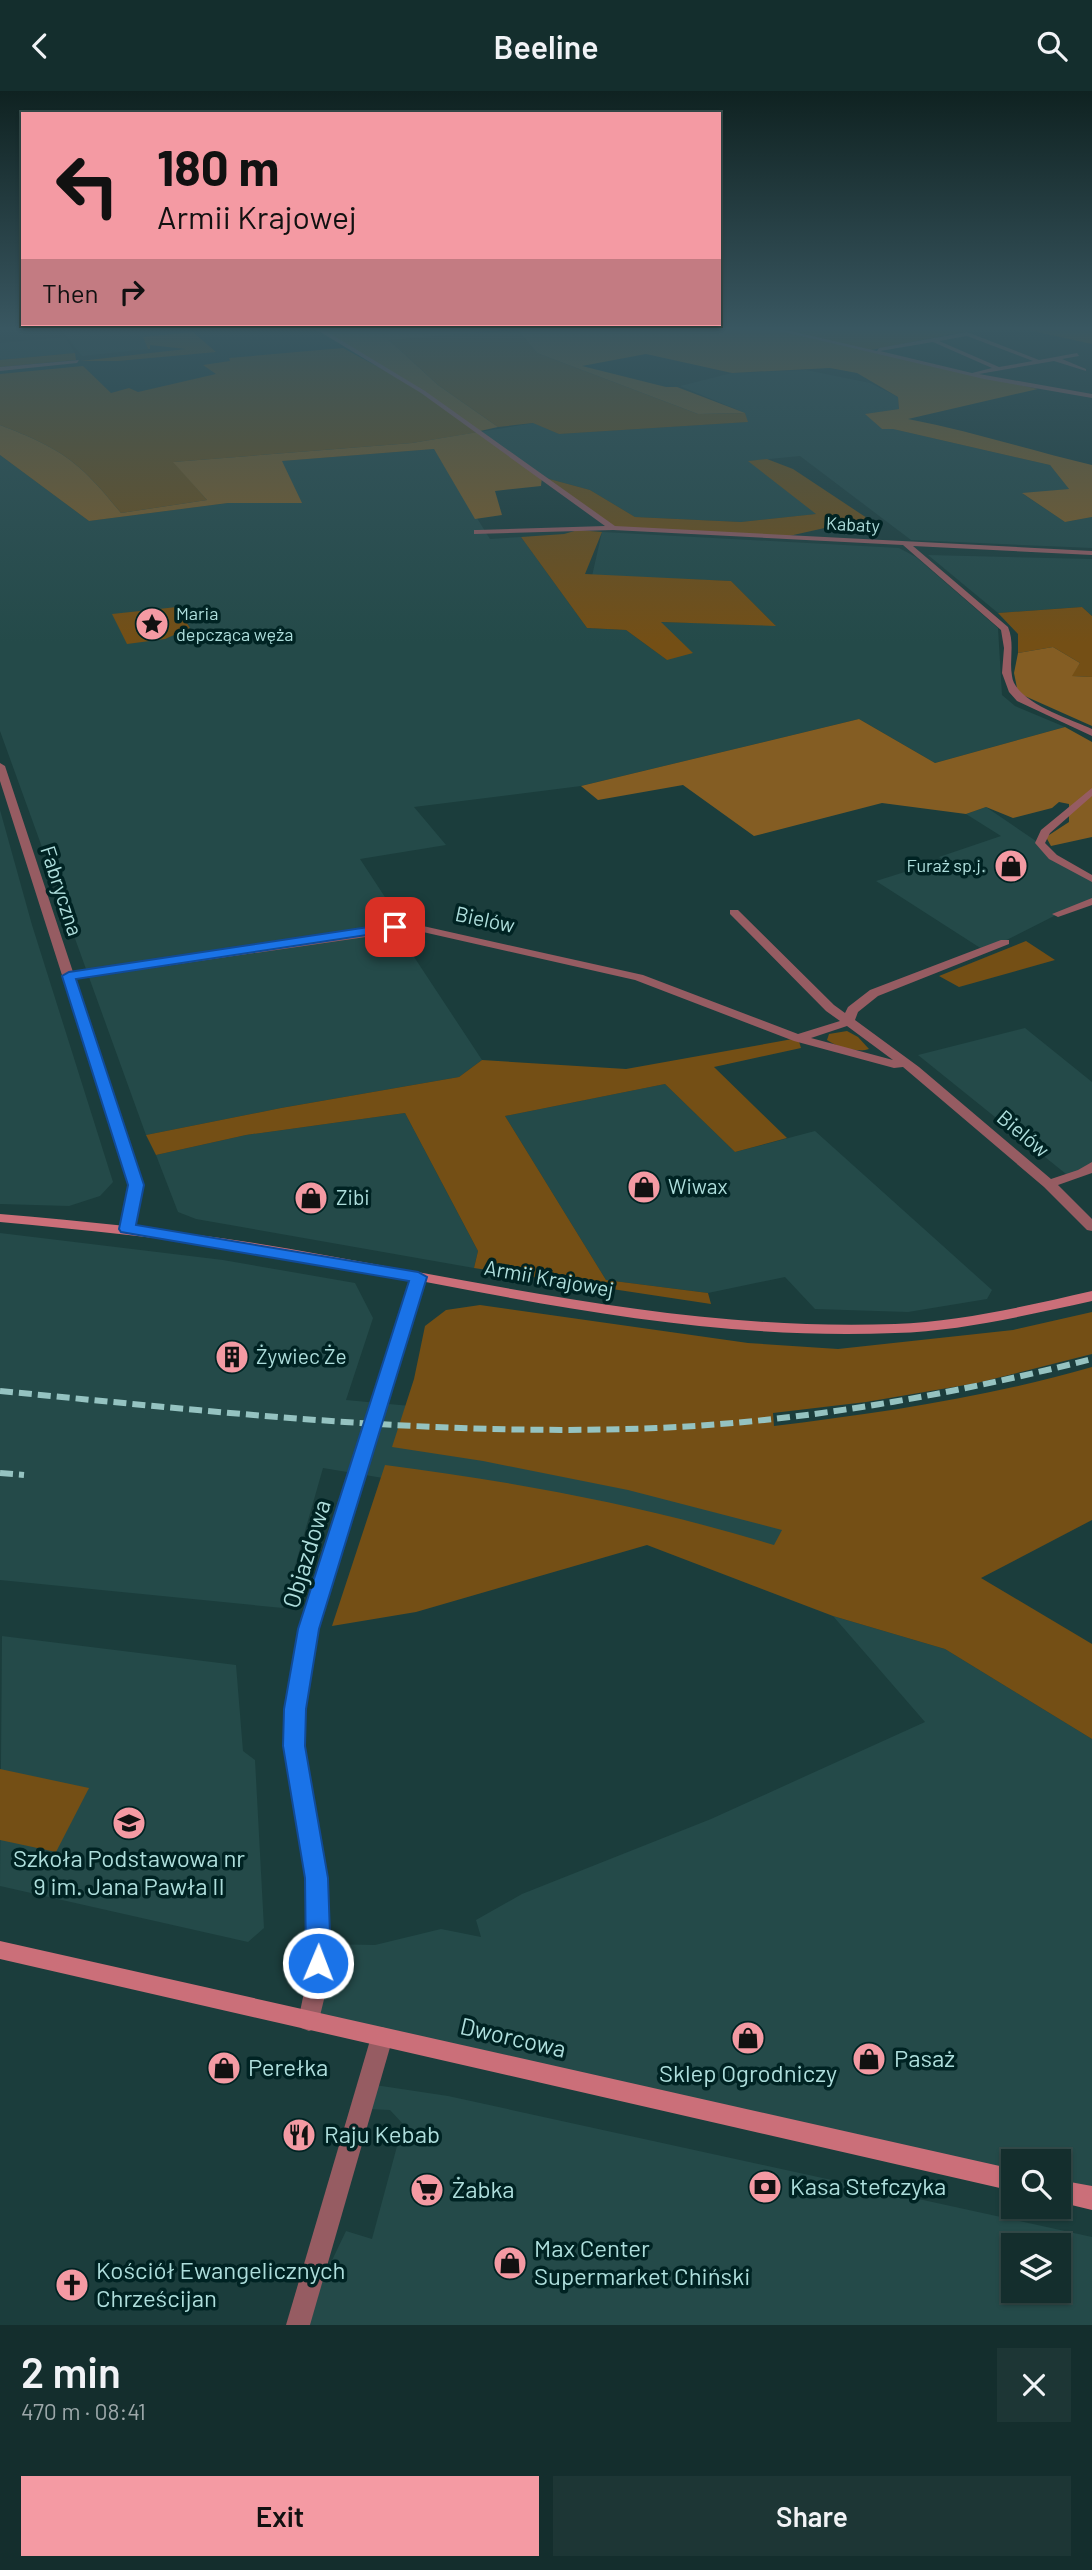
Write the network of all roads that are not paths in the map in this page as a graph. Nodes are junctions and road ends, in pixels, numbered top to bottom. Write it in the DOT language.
graph roads {
  1 [pos="483,434"];
  2 [pos="613,528"];
  3 [pos="477,531"];
  4 [pos="906,544"];
  5 [pos="1092,553"];
  6 [pos="1092,733"];
  7 [pos="0,766"];
  8 [pos="1092,791"];
  9 [pos="1092,879"];
  10 [pos="1092,901"];
  11 [pos="734,912"];
  12 [pos="1058,914"];
  13 [pos="1004,942"];
  14 [pos="69,976"];
  15 [pos="848,1022"];
  16 [pos="798,1038"];
  17 [pos="904,1063"];
  18 [pos="1092,1166"];
  19 [pos="1049,1184"];
  20 [pos="0,1218"];
  21 [pos="1092,1227"];
  22 [pos="127,1229"];
  23 [pos="418,1277"];
  24 [pos="1092,1296"];
  25 [pos="0,1950"];
  26 [pos="309,2021"];
  27 [pos="382,2037"];
  28 [pos="1001,2177"];
  29 [pos="1071,2194"];
  30 [pos="1092,2198"];
  31 [pos="298,2325"];
  1 -- 2 [label="street"];
  2 -- 3 [label="street, Kabaty"];
  2 -- 4 [label="street, Kabaty"];
  4 -- 5 [label="street, Kabaty"];
  4 -- 6 [label="street"];
  7 -- 14 [label="street, Fabryczna"];
  8 -- 9 [label="street"];
  10 -- 12 [label="street"];
  11 -- 15 [label="street, Bielów"];
  13 -- 15 [label="street"];
  14 -- 16 [label="street, Bielów"];
  14 -- 22 [label="street, Fabryczna"];
  15 -- 16 [label="street"];
  15 -- 17 [label="street, Bielów"];
  16 -- 17 [label="street, Bielów"];
  17 -- 19 [label="street, Bielów"];
  18 -- 19 [label="street, Bielów"];
  19 -- 21 [label="street, Bielów"];
  20 -- 22 [label="street, Armii Krajowej"];
  22 -- 23 [label="street, Armii Krajowej"];
  23 -- 24 [label="street, Armii Krajowej"];
  23 -- 26 [label="street, Objazdowa"];
  25 -- 26 [label="street, Dworcowa"];
  26 -- 27 [label="street, Dworcowa"];
  27 -- 28 [label="street, Dworcowa"];
  27 -- 31 [label="street"];
  29 -- 30 [label="street"];
}
